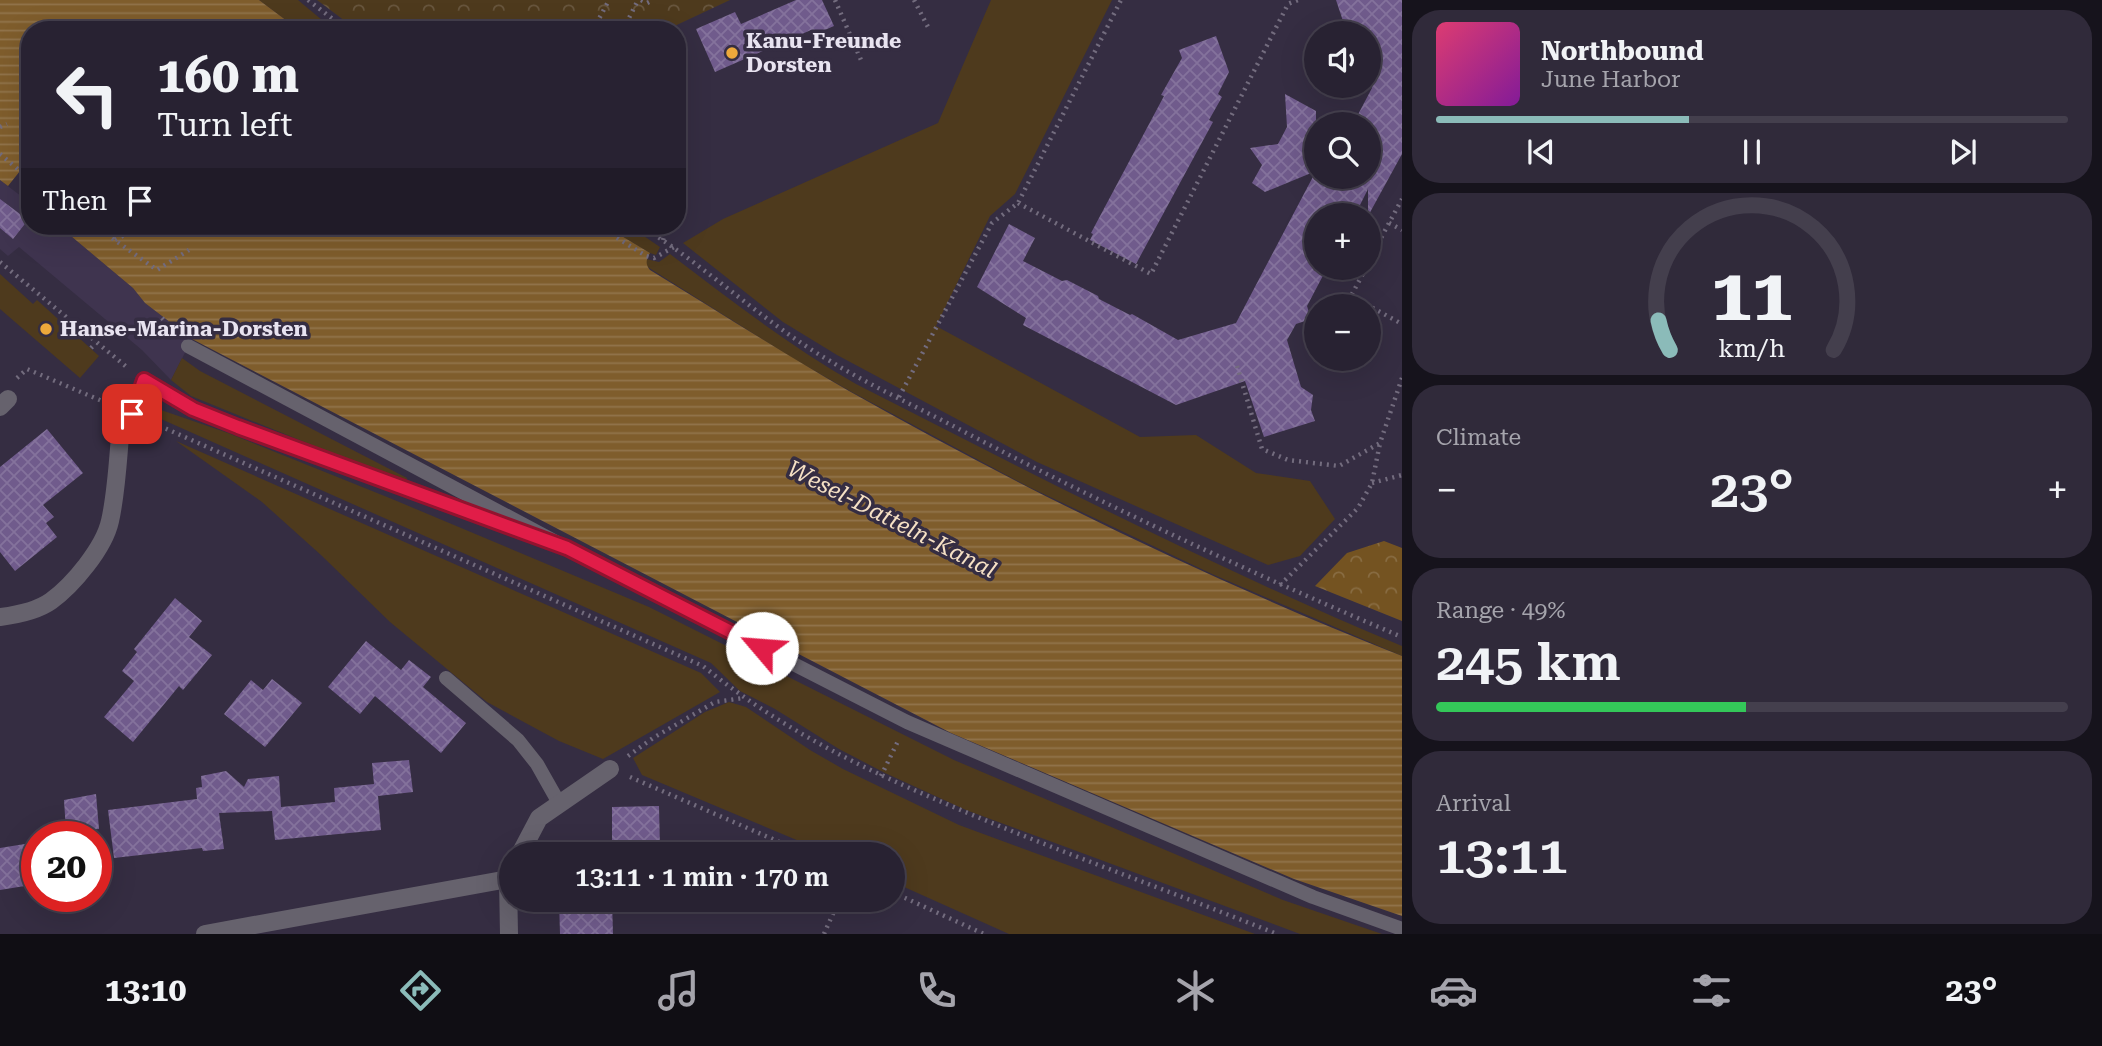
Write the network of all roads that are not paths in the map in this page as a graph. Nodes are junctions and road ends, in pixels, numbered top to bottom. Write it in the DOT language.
graph roads {
  1 [pos="188,346"];
  2 [pos="132,414"];
  3 [pos="567,548"];
  4 [pos="0,617"];
  5 [pos="446,678"];
  6 [pos="610,769"];
  7 [pos="559,803"];
  8 [pos="526,842"];
  9 [pos="499,878"];
  10 [pos="509,912"];
  11 [pos="1402,929"];
  12 [pos="205,934"];
  13 [pos="509,934"];
  1 -- 3 [label="lane"];
  2 -- 3 [label="lane"];
  2 -- 4 [label="street"];
  3 -- 11 [label="lane"];
  5 -- 7 [label="lane"];
  6 -- 7 [label="street"];
  7 -- 8 [label="street"];
  9 -- 12 [label="street"];
  10 -- 13 [label="street"];
}
